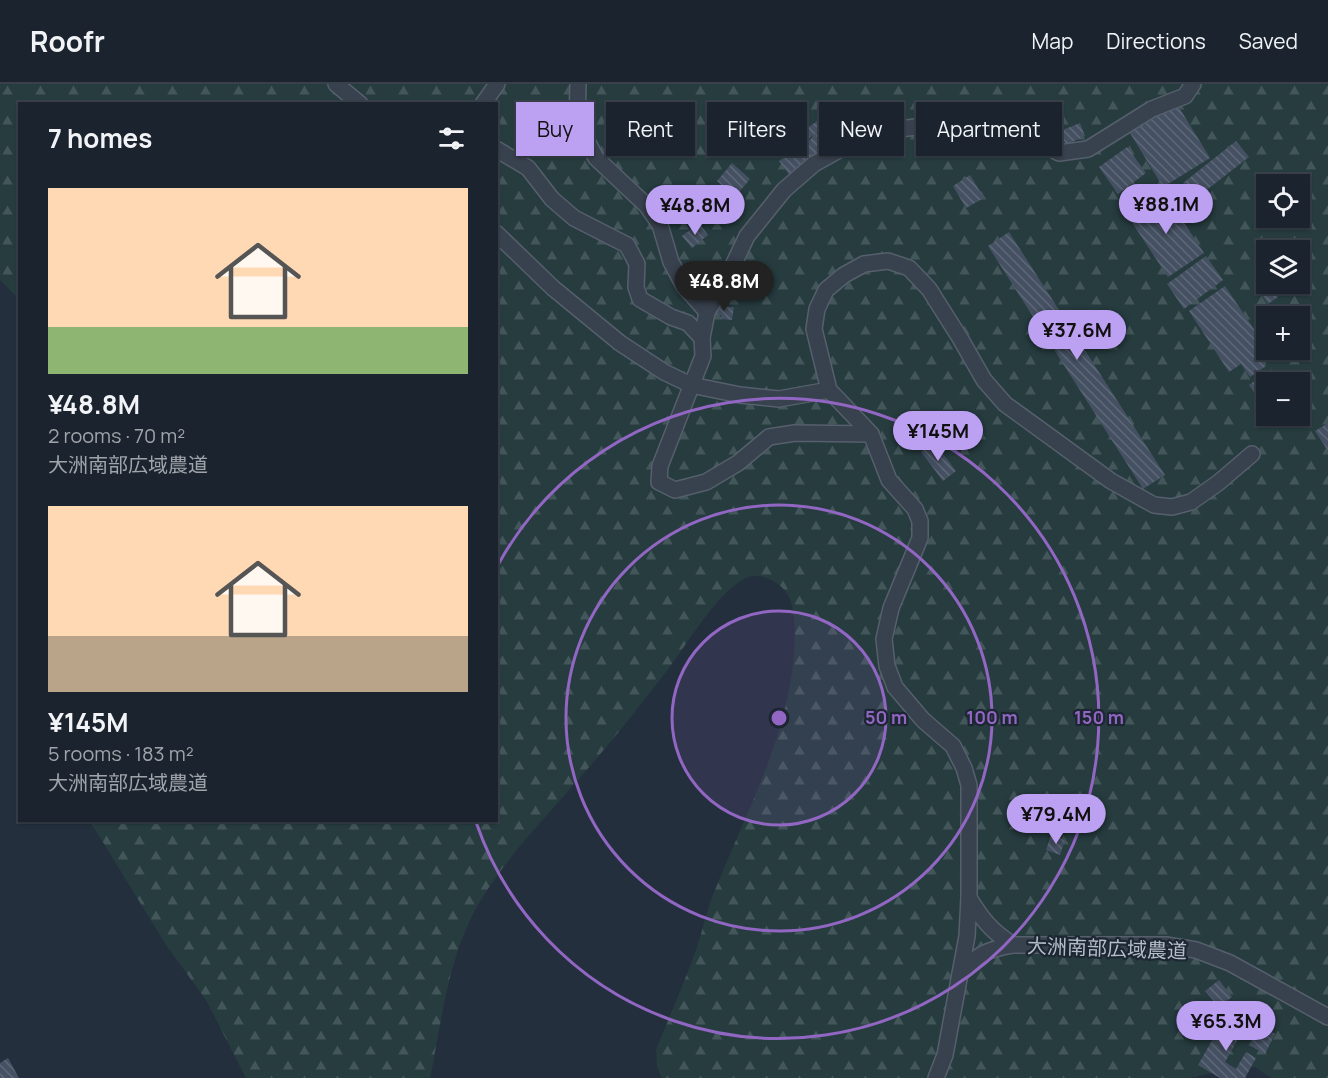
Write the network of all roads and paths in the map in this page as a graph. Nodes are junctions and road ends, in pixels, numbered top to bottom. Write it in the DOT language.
graph roads {
  1 [pos="336,84"];
  2 [pos="497,84"];
  3 [pos="578,84"];
  4 [pos="1193,84"];
  5 [pos="358,102"];
  6 [pos="484,102"];
  7 [pos="498,150"];
  8 [pos="498,235"];
  9 [pos="707,312"];
  10 [pos="702,338"];
  11 [pos="691,385"];
  12 [pos="829,390"];
  13 [pos="871,434"];
  14 [pos="1252,454"];
  15 [pos="969,898"];
  16 [pos="1013,945"];
  17 [pos="958,976"];
  18 [pos="1328,1017"];
  19 [pos="936,1078"];
  1 -- 5 [label="street"];
  2 -- 6 [label="street"];
  3 -- 9 [label="street"];
  4 -- 9 [label="street"];
  7 -- 10 [label="street"];
  8 -- 11 [label="street"];
  9 -- 10 [label="street"];
  10 -- 11 [label="street"];
  11 -- 12 [label="street"];
  11 -- 13 [label="street"];
  12 -- 13 [label="street"];
  12 -- 14 [label="street"];
  13 -- 15 [label="street"];
  15 -- 16 [label="street, 大洲南部広域農道"];
  15 -- 17 [label="street"];
  16 -- 17 [label="street, 大洲南部広域農道"];
  16 -- 18 [label="street, 大洲南部広域農道"];
  17 -- 19 [label="street"];
}
